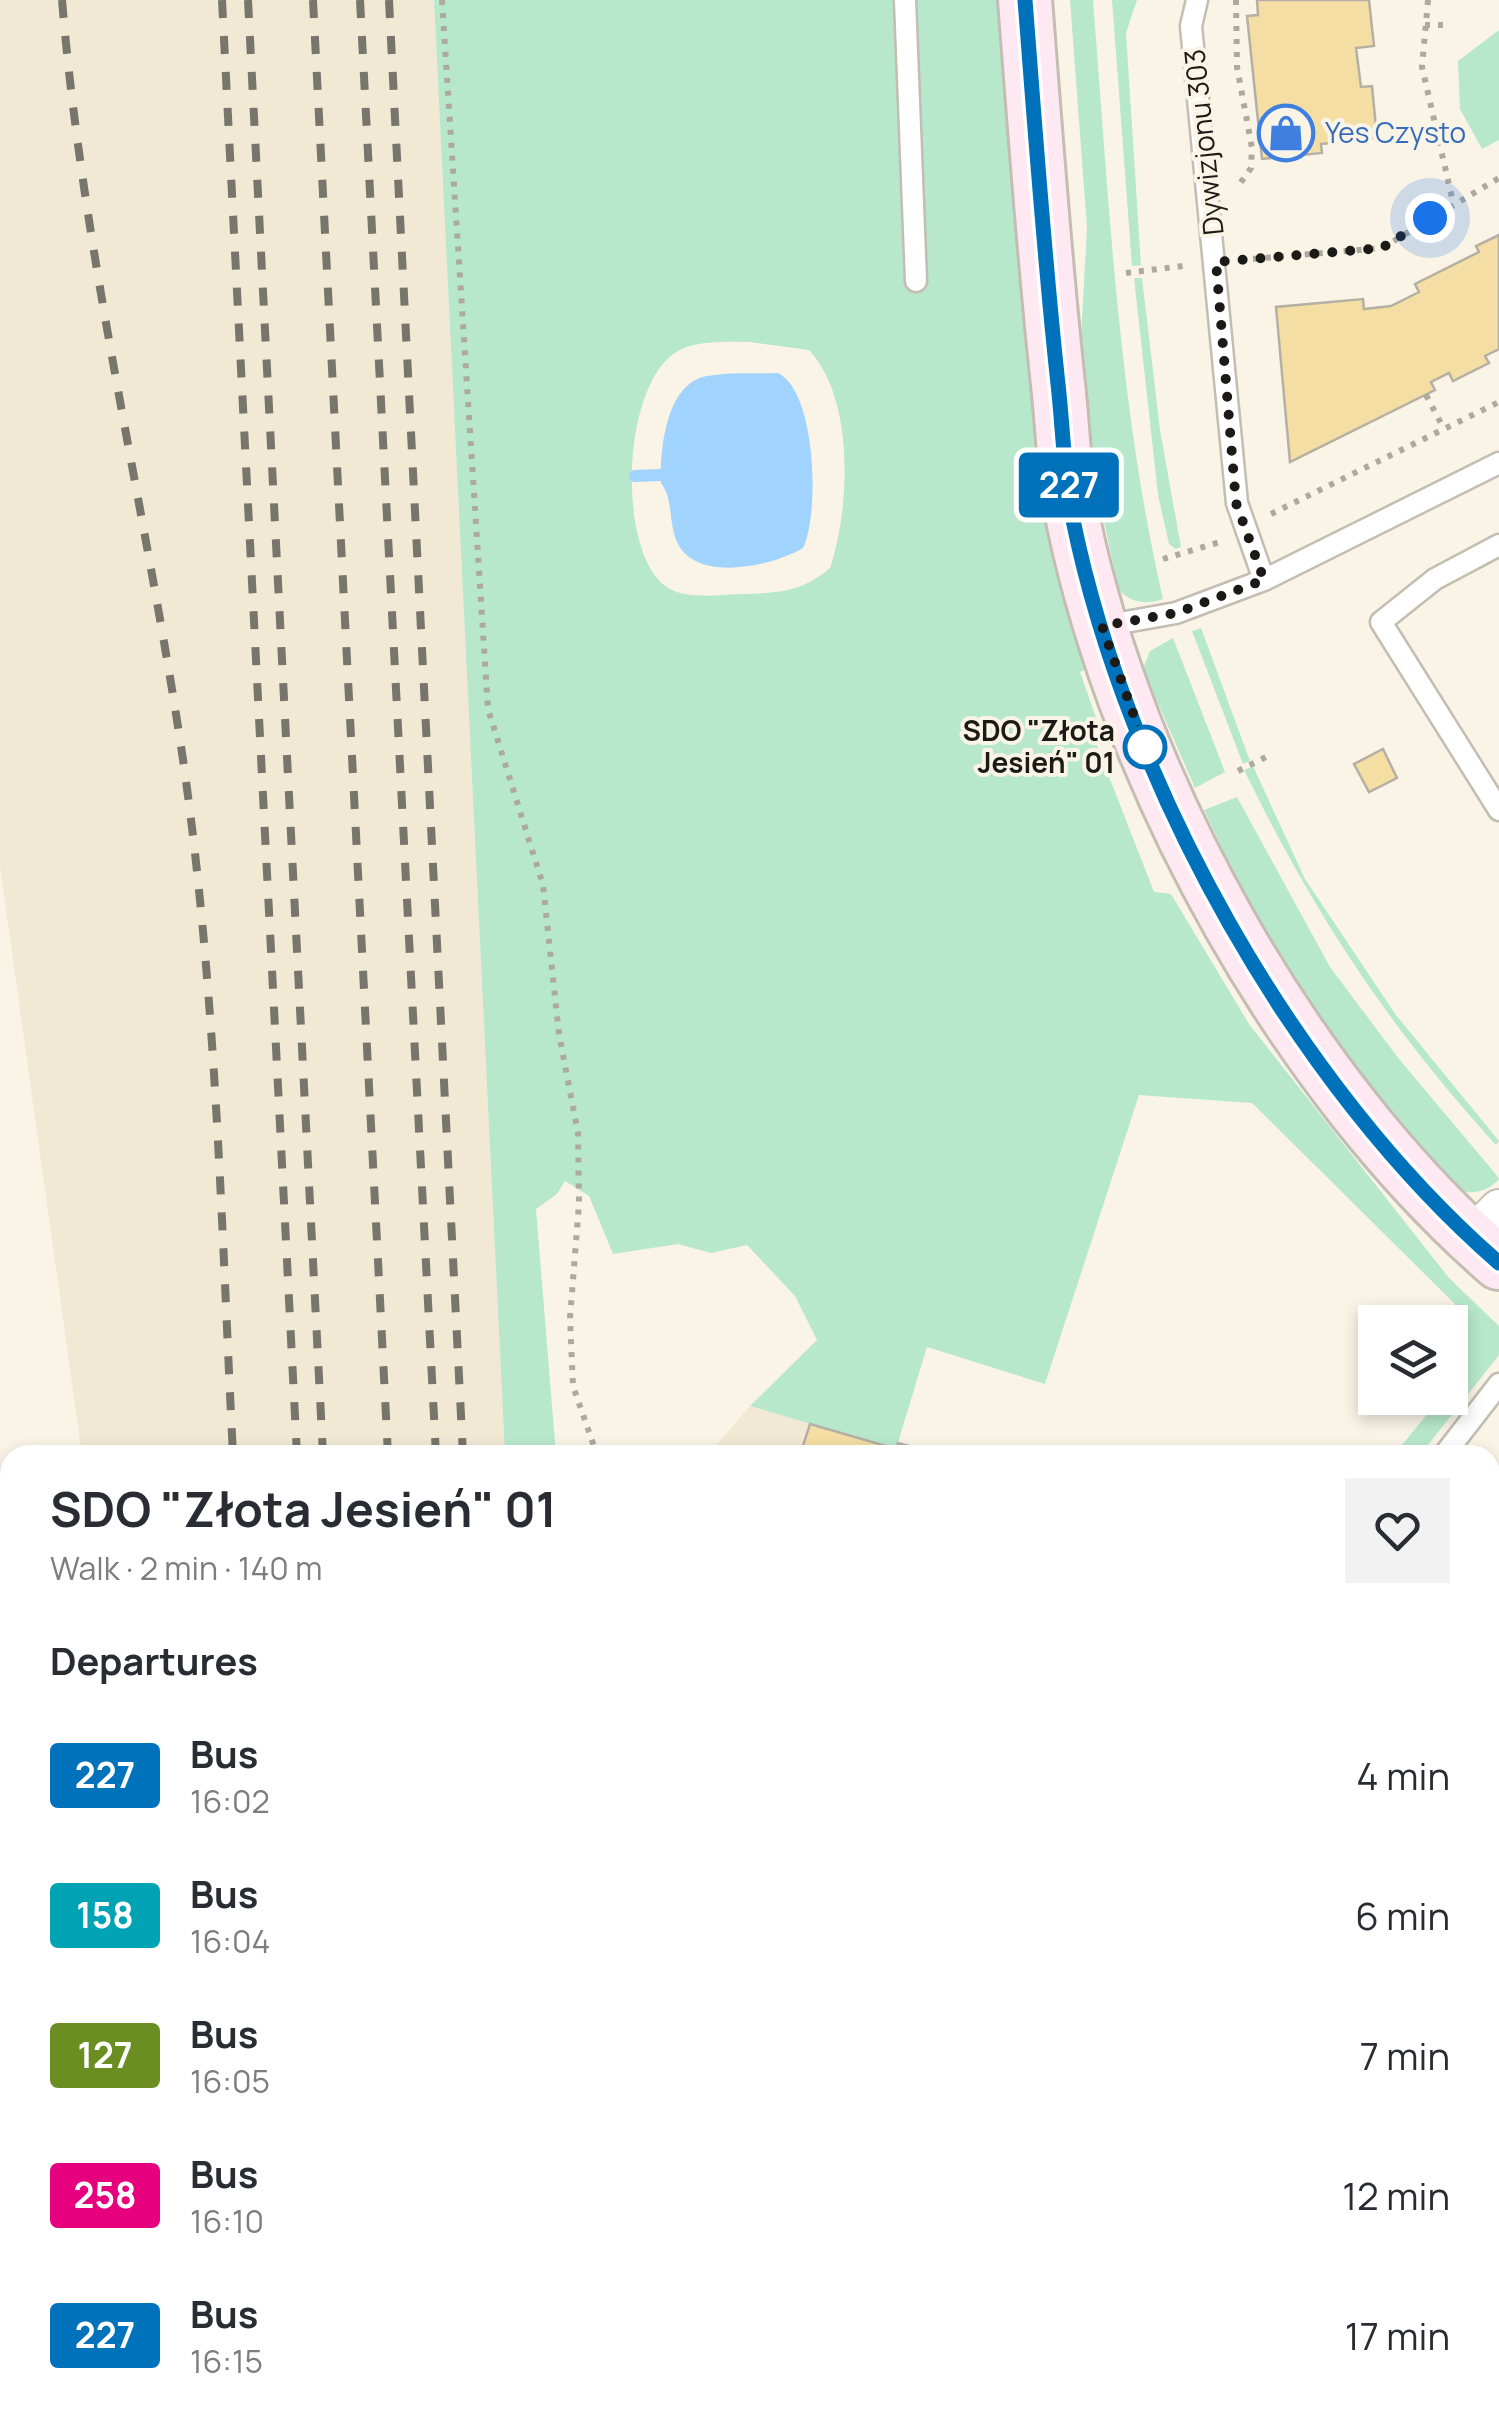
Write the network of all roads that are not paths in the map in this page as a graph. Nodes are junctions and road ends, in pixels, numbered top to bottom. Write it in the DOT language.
graph roads {
  1 [pos="905,0"];
  2 [pos="1025,0"];
  3 [pos="1197,0"];
  4 [pos="916,280"];
  5 [pos="1499,462"];
  6 [pos="1499,545"];
  7 [pos="1264,580"];
  8 [pos="1102,626"];
  9 [pos="1499,810"];
  10 [pos="1490,1237"];
  11 [pos="1499,1384"];
  12 [pos="1452,1445"];
  1 -- 4 [label="lane"];
  2 -- 8 [label="street"];
  3 -- 7 [label="lane, Dywizjonu 303"];
  5 -- 7 [label="lane"];
  6 -- 9 [label="lane"];
  7 -- 8 [label="lane"];
  8 -- 10 [label="street"];
  11 -- 12 [label="lane"];
}
